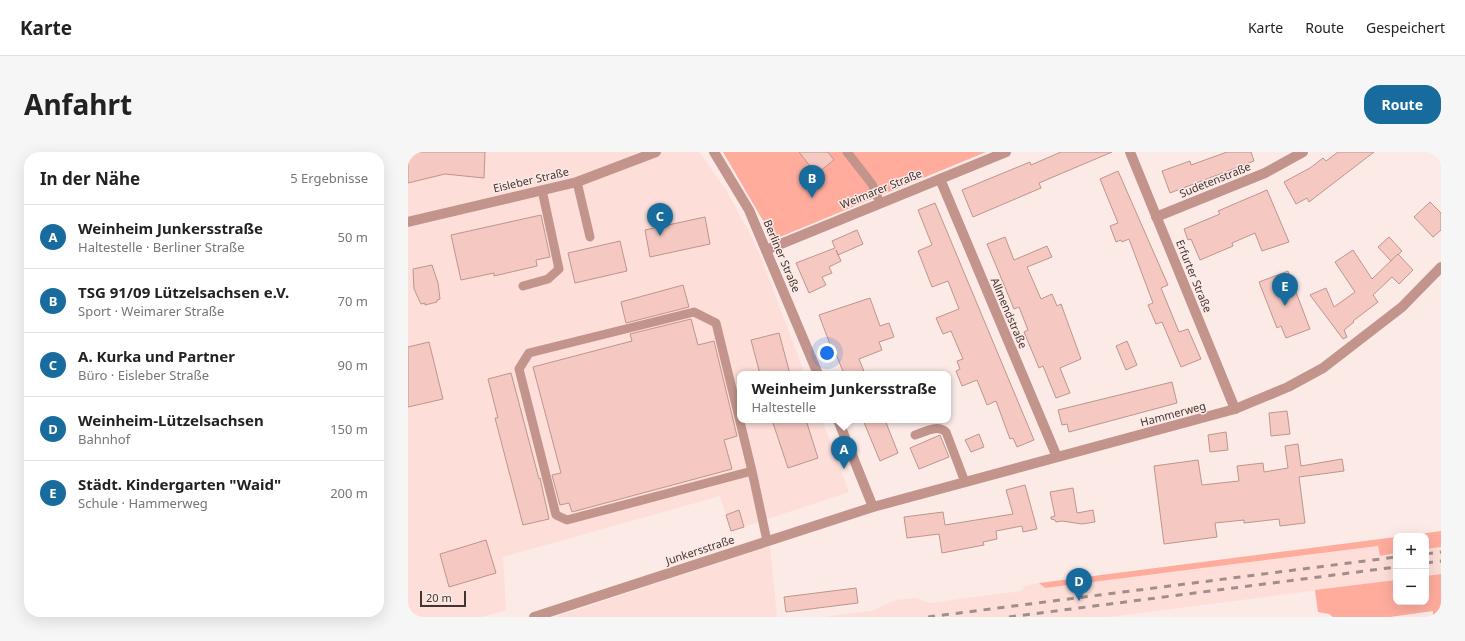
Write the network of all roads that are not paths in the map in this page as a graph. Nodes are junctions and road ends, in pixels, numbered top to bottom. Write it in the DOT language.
graph roads {
  1 [pos="656,152"];
  2 [pos="714,152"];
  3 [pos="847,152"];
  4 [pos="1006,152"];
  5 [pos="1130,152"];
  6 [pos="1303,152"];
  7 [pos="940,179"];
  8 [pos="577,182"];
  9 [pos="542,190"];
  10 [pos="880,203"];
  11 [pos="1156,217"];
  12 [pos="408,222"];
  13 [pos="590,237"];
  14 [pos="766,250"];
  15 [pos="1441,266"];
  16 [pos="523,286"];
  17 [pos="817,371"];
  18 [pos="737,409"];
  19 [pos="1235,409"];
  20 [pos="740,423"];
  21 [pos="839,423"];
  22 [pos="916,435"];
  23 [pos="1057,457"];
  24 [pos="752,470"];
  25 [pos="965,482"];
  26 [pos="873,508"];
  27 [pos="767,541"];
  28 [pos="534,617"];
  1 -- 8 [label="street, Eisleber Straße"];
  2 -- 14 [label="street, Berliner Straße"];
  3 -- 10 [label="lane"];
  4 -- 7 [label="street, Weimarer Straße"];
  5 -- 11 [label="street, Erfurter Straße"];
  6 -- 11 [label="street, Sudetenstraße"];
  7 -- 10 [label="street, Weimarer Straße"];
  7 -- 23 [label="street, Allmendstraße"];
  8 -- 9 [label="street, Eisleber Straße"];
  8 -- 13 [label="lane"];
  9 -- 12 [label="street, Eisleber Straße"];
  9 -- 16 [label="lane"];
  10 -- 14 [label="street, Weimarer Straße"];
  11 -- 19 [label="street, Erfurter Straße"];
  14 -- 17 [label="street, Berliner Straße"];
  15 -- 19 [label="street, Hammerweg"];
  18 -- 24 [label="lane"];
  19 -- 23 [label="street, Hammerweg"];
  20 -- 24 [label="lane"];
  21 -- 26 [label="street"];
  22 -- 25 [label="lane"];
  23 -- 25 [label="street, Hammerweg"];
  24 -- 27 [label="lane"];
  25 -- 26 [label="street, Hammerweg"];
  26 -- 27 [label="street, Junkersstraße"];
  27 -- 28 [label="street, Junkersstraße"];
}
